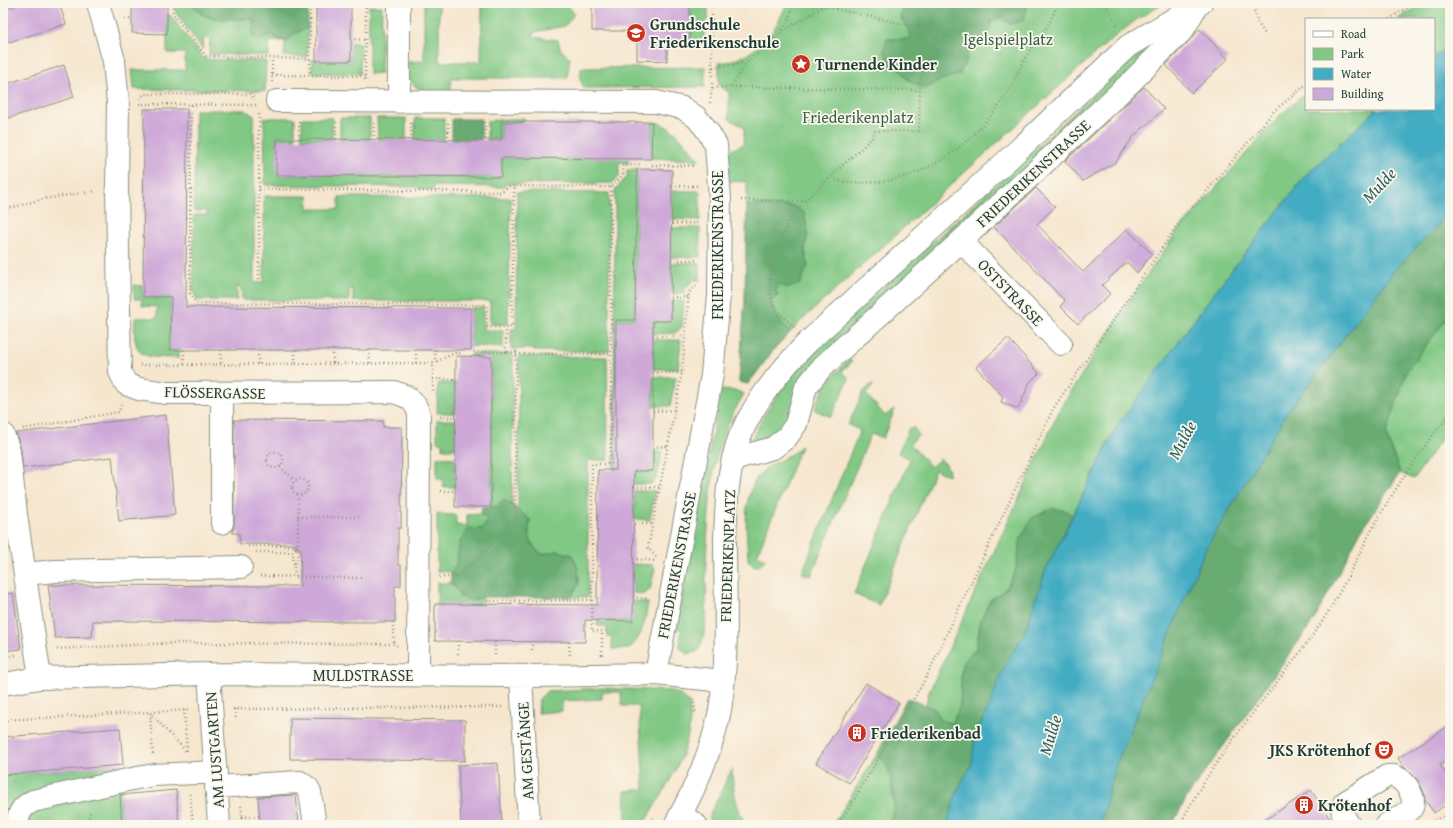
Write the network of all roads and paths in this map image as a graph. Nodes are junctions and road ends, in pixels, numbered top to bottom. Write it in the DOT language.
graph roads {
  1 [pos="98,3"];
  2 [pos="173,3"];
  3 [pos="310,3"];
  4 [pos="366,3"];
  5 [pos="399,3"];
  6 [pos="712,3"];
  7 [pos="793,3"];
  8 [pos="809,3"];
  9 [pos="829,3"];
  10 [pos="1058,3"];
  11 [pos="1105,3"];
  12 [pos="1252,3"];
  13 [pos="1414,3"];
  14 [pos="1198,5"];
  15 [pos="824,6"];
  16 [pos="1392,18"];
  17 [pos="780,33"];
  18 [pos="1265,34"];
  19 [pos="351,39"];
  20 [pos="365,40"];
  21 [pos="1128,46"];
  22 [pos="310,59"];
  23 [pos="746,63"];
  24 [pos="713,67"];
  25 [pos="272,75"];
  26 [pos="310,75"];
  27 [pos="365,76"];
  28 [pos="1305,86"];
  29 [pos="731,87"];
  30 [pos="712,88"];
  31 [pos="919,90"];
  32 [pos="365,102"];
  33 [pos="399,102"];
  34 [pos="268,103"];
  35 [pos="191,105"];
  36 [pos="696,117"];
  37 [pos="641,164"];
  38 [pos="652,165"];
  39 [pos="719,166"];
  40 [pos="828,179"];
  41 [pos="514,186"];
  42 [pos="611,187"];
  43 [pos="117,188"];
  44 [pos="259,189"];
  45 [pos="720,200"];
  46 [pos="805,200"];
  47 [pos="3,210"];
  48 [pos="720,223"];
  49 [pos="672,224"];
  50 [pos="961,241"];
  51 [pos="672,260"];
  52 [pos="720,260"];
  53 [pos="259,279"];
  54 [pos="719,286"];
  55 [pos="672,297"];
  56 [pos="689,297"];
  57 [pos="506,327"];
  58 [pos="653,336"];
  59 [pos="685,336"];
  60 [pos="809,342"];
  61 [pos="1061,344"];
  62 [pos="184,350"];
  63 [pos="221,350"];
  64 [pos="258,350"];
  65 [pos="295,350"];
  66 [pos="333,350"];
  67 [pos="369,350"];
  68 [pos="416,350"];
  69 [pos="435,350"];
  70 [pos="471,352"];
  71 [pos="506,352"];
  72 [pos="460,353"];
  73 [pos="516,354"];
  74 [pos="610,354"];
  75 [pos="434,363"];
  76 [pos="184,364"];
  77 [pos="221,364"];
  78 [pos="258,364"];
  79 [pos="295,364"];
  80 [pos="333,364"];
  81 [pos="370,364"];
  82 [pos="416,364"];
  83 [pos="682,372"];
  84 [pos="653,373"];
  85 [pos="123,374"];
  86 [pos="433,379"];
  87 [pos="456,379"];
  88 [pos="222,393"];
  89 [pos="675,410"];
  90 [pos="653,411"];
  91 [pos="419,414"];
  92 [pos="1450,414"];
  93 [pos="9,432"];
  94 [pos="668,446"];
  95 [pos="652,447"];
  96 [pos="733,459"];
  97 [pos="280,467"];
  98 [pos="295,480"];
  99 [pos="634,487"];
  100 [pos="660,487"];
  101 [pos="298,496"];
  102 [pos="298,516"];
  103 [pos="359,517"];
  104 [pos="222,523"];
  105 [pos="634,524"];
  106 [pos="653,524"];
  107 [pos="298,546"];
  108 [pos="633,559"];
  109 [pos="238,560"];
  110 [pos="295,563"];
  111 [pos="25,574"];
  112 [pos="295,577"];
  113 [pos="418,577"];
  114 [pos="361,578"];
  115 [pos="592,600"];
  116 [pos="487,601"];
  117 [pos="394,633"];
  118 [pos="602,640"];
  119 [pos="394,644"];
  120 [pos="36,651"];
  121 [pos="3,657"];
  122 [pos="418,665"];
  123 [pos="209,674"];
  124 [pos="656,674"];
  125 [pos="521,676"];
  126 [pos="695,677"];
  127 [pos="40,678"];
  128 [pos="723,681"];
  129 [pos="3,684"];
  130 [pos="522,707"];
  131 [pos="210,709"];
  132 [pos="150,712"];
  133 [pos="3,720"];
  134 [pos="696,720"];
  135 [pos="188,753"];
  136 [pos="154,775"];
  137 [pos="216,780"];
  138 [pos="1450,811"];
  139 [pos="656,813"];
  140 [pos="259,816"];
  141 [pos="242,817"];
  142 [pos="684,821"];
  143 [pos="18,825"];
  144 [pos="219,825"];
  145 [pos="315,825"];
  146 [pos="528,825"];
  147 [pos="648,825"];
  148 [pos="836,825"];
  149 [pos="1180,825"];
  150 [pos="1349,825"];
  151 [pos="1387,825"];
  152 [pos="1428,825"];
  1 -- 43 [label="street"];
  2 -- 22 [label="path"];
  3 -- 22 [label="path"];
  4 -- 20 [label="path"];
  5 -- 33 [label="street"];
  6 -- 24 [label="path"];
  7 -- 17 [label="path"];
  8 -- 15 [label="path"];
  9 -- 15 [label="path"];
  10 -- 40 [label="path"];
  11 -- 21 [label="path"];
  12 -- 18 [label="path"];
  13 -- 16 [label="path"];
  14 -- 21 [label="street, FRIEDERIKENPLATZ"];
  14 -- 50 [label="street, FRIEDERIKENSTRASSE"];
  15 -- 17 [label="path"];
  15 -- 31 [label="path"];
  17 -- 23 [label="path"];
  19 -- 20 [label="path"];
  20 -- 27 [label="path"];
  21 -- 60 [label="street, FRIEDERIKENPLATZ"];
  22 -- 26 [label="path"];
  23 -- 24 [label="path"];
  23 -- 29 [label="path"];
  24 -- 30 [label="path"];
  25 -- 26 [label="path"];
  26 -- 27 [label="path"];
  27 -- 32 [label="path"];
  28 -- 148 [label="path"];
  29 -- 30 [label="path"];
  29 -- 31 [label="path"];
  30 -- 36 [label="path"];
  31 -- 40 [label="path"];
  32 -- 33 [label="street, FRIEDERIKENSTRASSE"];
  32 -- 34 [label="street, FRIEDERIKENSTRASSE"];
  33 -- 36 [label="street, FRIEDERIKENSTRASSE"];
  34 -- 35 [label="path"];
  34 -- 35 [label="path"];
  34 -- 44 [label="path"];
  35 -- 57 [label="path"];
  36 -- 39 [label="street, FRIEDERIKENSTRASSE"];
  37 -- 42 [label="path"];
  38 -- 39 [label="path"];
  39 -- 45 [label="street, FRIEDERIKENSTRASSE"];
  40 -- 46 [label="path"];
  41 -- 42 [label="path"];
  41 -- 44 [label="path"];
  41 -- 57 [label="path"];
  42 -- 74 [label="path"];
  43 -- 47 [label="path"];
  43 -- 85 [label="street"];
  44 -- 53 [label="path"];
  45 -- 46 [label="path"];
  45 -- 48 [label="street, FRIEDERIKENSTRASSE"];
  46 -- 60 [label="path"];
  48 -- 49 [label="path"];
  48 -- 52 [label="street, FRIEDERIKENSTRASSE"];
  50 -- 61 [label="street, OSTSTRASSE"];
  50 -- 96 [label="street, FRIEDERIKENSTRASSE"];
  51 -- 52 [label="path"];
  52 -- 54 [label="street, FRIEDERIKENSTRASSE"];
  54 -- 56 [label="path"];
  54 -- 124 [label="street, FRIEDERIKENSTRASSE"];
  55 -- 56 [label="path"];
  56 -- 59 [label="path"];
  57 -- 71 [label="path"];
  58 -- 59 [label="path"];
  59 -- 83 [label="path"];
  60 -- 96 [label="street, FRIEDERIKENPLATZ"];
  62 -- 76 [label="path"];
  63 -- 77 [label="path"];
  64 -- 78 [label="path"];
  65 -- 79 [label="path"];
  66 -- 80 [label="path"];
  67 -- 81 [label="path"];
  68 -- 82 [label="path"];
  69 -- 75 [label="path"];
  70 -- 71 [label="path"];
  71 -- 73 [label="path"];
  72 -- 75 [label="path"];
  73 -- 74 [label="path"];
  73 -- 113 [label="path"];
  74 -- 115 [label="path"];
  75 -- 82 [label="path"];
  75 -- 86 [label="path"];
  76 -- 77 [label="path"];
  76 -- 85 [label="path"];
  77 -- 78 [label="path"];
  78 -- 79 [label="path"];
  79 -- 80 [label="path"];
  80 -- 81 [label="path"];
  81 -- 82 [label="path"];
  83 -- 84 [label="path"];
  83 -- 89 [label="path"];
  85 -- 88 [label="street, FLÖSSERGASSE"];
  85 -- 93 [label="path"];
  86 -- 87 [label="path"];
  86 -- 91 [label="path"];
  88 -- 91 [label="street, FLÖSSERGASSE"];
  88 -- 104 [label="street"];
  89 -- 90 [label="path"];
  89 -- 94 [label="path"];
  91 -- 113 [label="street"];
  92 -- 149 [label="path"];
  93 -- 111 [label="street"];
  94 -- 95 [label="path"];
  94 -- 100 [label="path"];
  96 -- 128 [label="street, FRIEDERIKENPLATZ"];
  97 -- 97 [label="path"];
  97 -- 98 [label="path"];
  98 -- 101 [label="path"];
  98 -- 101 [label="path"];
  99 -- 100 [label="path"];
  100 -- 106 [label="path"];
  101 -- 102 [label="path"];
  102 -- 103 [label="path"];
  102 -- 107 [label="path"];
  105 -- 106 [label="path"];
  106 -- 108 [label="path"];
  107 -- 109 [label="path"];
  107 -- 110 [label="path"];
  109 -- 110 [label="path"];
  109 -- 111 [label="street"];
  109 -- 112 [label="path"];
  110 -- 112 [label="path"];
  111 -- 120 [label="street"];
  112 -- 114 [label="path"];
  113 -- 122 [label="street"];
  115 -- 116 [label="path"];
  115 -- 118 [label="path"];
  117 -- 119 [label="path"];
  119 -- 120 [label="path"];
  119 -- 122 [label="path"];
  120 -- 121 [label="path"];
  120 -- 127 [label="street"];
  122 -- 123 [label="street, MULDSTRASSE"];
  122 -- 125 [label="street, MULDSTRASSE"];
  123 -- 127 [label="street, MULDSTRASSE"];
  123 -- 131 [label="street, AM LUSTGARTEN"];
  124 -- 125 [label="street, MULDSTRASSE"];
  124 -- 126 [label="street, MULDSTRASSE"];
  125 -- 130 [label="street, AM GESTÄNGE"];
  126 -- 128 [label="street, MULDSTRASSE"];
  126 -- 134 [label="path"];
  127 -- 129 [label="street, MULDSTRASSE"];
  128 -- 142 [label="street, FRIEDERIKENPLATZ"];
  130 -- 131 [label="path"];
  130 -- 146 [label="street, AM GESTÄNGE"];
  131 -- 132 [label="path"];
  131 -- 137 [label="street, AM LUSTGARTEN"];
  132 -- 133 [label="path"];
  132 -- 135 [label="path"];
  132 -- 136 [label="path"];
  136 -- 137 [label="street"];
  136 -- 143 [label="street"];
  137 -- 144 [label="street, AM LUSTGARTEN"];
  137 -- 145 [label="street"];
  138 -- 152 [label="path"];
  139 -- 147 [label="path"];
  140 -- 141 [label="path"];
  150 -- 151 [label="street"];
}
